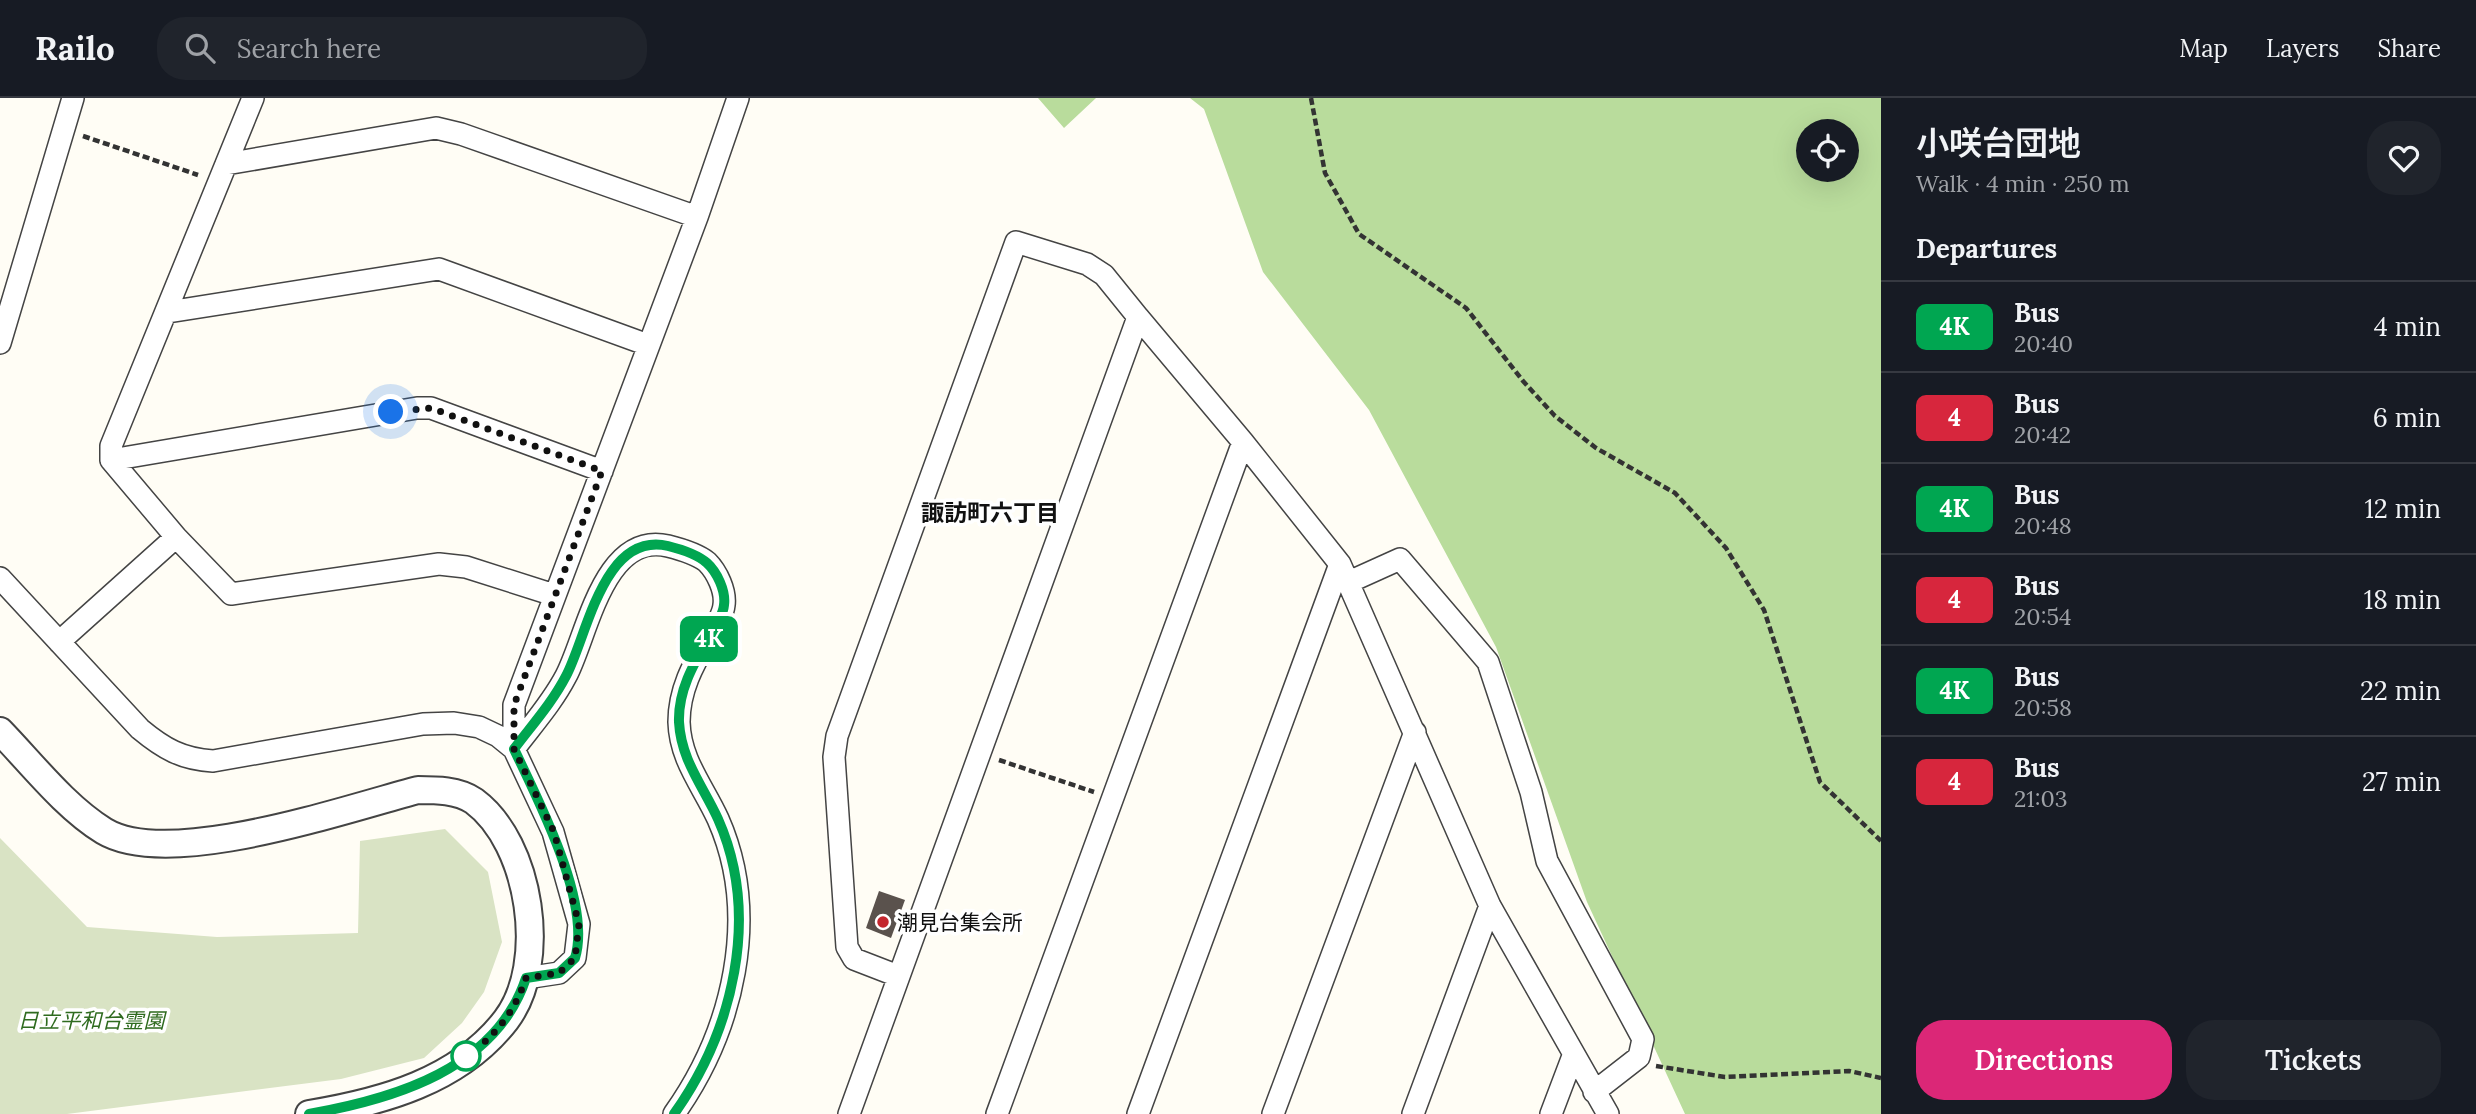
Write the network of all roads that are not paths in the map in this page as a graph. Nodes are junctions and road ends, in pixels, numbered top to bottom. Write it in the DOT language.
graph roads {
  1 [pos="73,98"];
  2 [pos="253,98"];
  3 [pos="738,98"];
  4 [pos="222,173"];
  5 [pos="697,217"];
  6 [pos="168,312"];
  7 [pos="1138,317"];
  8 [pos="0,343"];
  9 [pos="649,345"];
  10 [pos="1243,442"];
  11 [pos="111,460"];
  12 [pos="602,471"];
  13 [pos="176,537"];
  14 [pos="1345,573"];
  15 [pos="0,578"];
  16 [pos="554,595"];
  17 [pos="59,642"];
  18 [pos="0,731"];
  19 [pos="1415,732"];
  20 [pos="514,749"];
  21 [pos="1490,906"];
  22 [pos="898,976"];
  23 [pos="526,978"];
  24 [pos="1573,1056"];
  25 [pos="1594,1092"];
  26 [pos="309,1114"];
  27 [pos="674,1114"];
  28 [pos="849,1114"];
  29 [pos="997,1114"];
  30 [pos="1138,1114"];
  31 [pos="1273,1114"];
  32 [pos="1413,1114"];
  33 [pos="1551,1114"];
  34 [pos="1608,1114"];
  1 -- 8 [label="street"];
  2 -- 4 [label="street"];
  3 -- 5 [label="street"];
  4 -- 5 [label="street"];
  4 -- 6 [label="street"];
  5 -- 9 [label="street"];
  6 -- 9 [label="street"];
  6 -- 11 [label="street"];
  7 -- 10 [label="street"];
  7 -- 22 [label="street"];
  7 -- 22 [label="street"];
  9 -- 12 [label="street"];
  10 -- 14 [label="street"];
  10 -- 29 [label="street"];
  11 -- 12 [label="street"];
  11 -- 13 [label="street"];
  12 -- 16 [label="street"];
  13 -- 16 [label="street"];
  13 -- 17 [label="street"];
  14 -- 19 [label="street"];
  14 -- 25 [label="street"];
  14 -- 30 [label="street"];
  15 -- 17 [label="street"];
  16 -- 20 [label="street"];
  17 -- 20 [label="street"];
  18 -- 23 [label="street"];
  19 -- 21 [label="street"];
  19 -- 31 [label="street"];
  20 -- 23 [label="street"];
  20 -- 27 [label="street"];
  21 -- 24 [label="street"];
  21 -- 32 [label="street"];
  22 -- 28 [label="street"];
  23 -- 26 [label="street"];
  24 -- 25 [label="street"];
  24 -- 33 [label="street"];
  25 -- 34 [label="street"];
}
